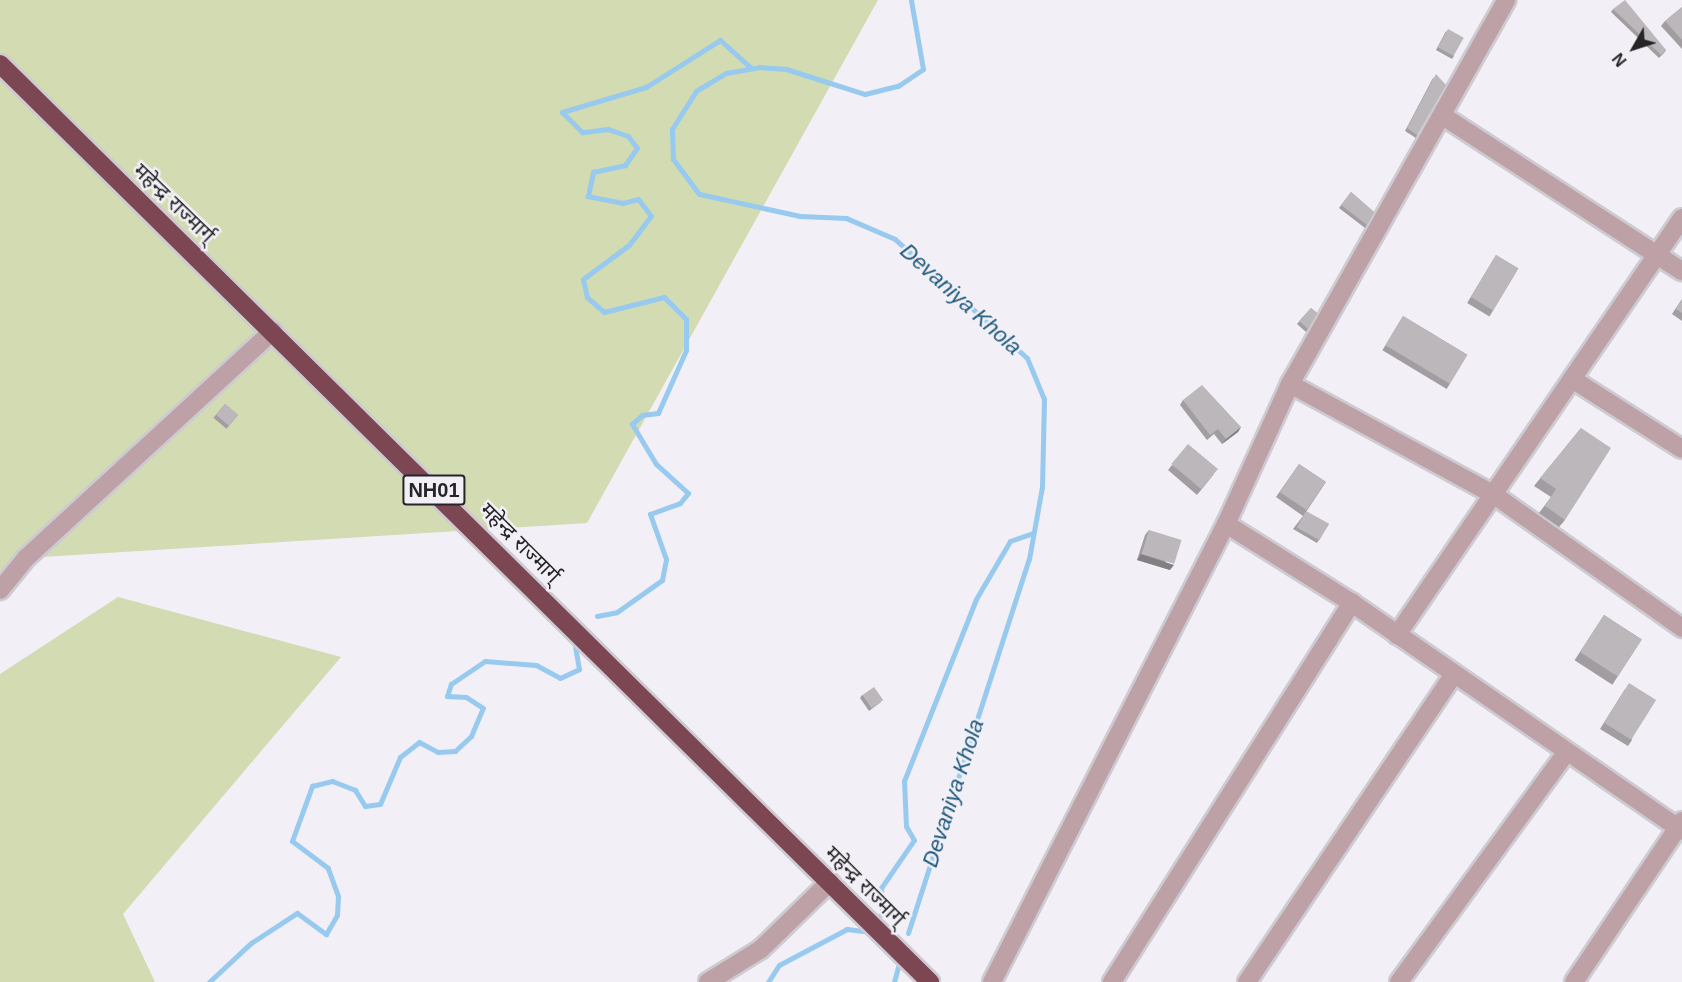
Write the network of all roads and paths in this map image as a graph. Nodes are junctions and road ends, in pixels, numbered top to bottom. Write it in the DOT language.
graph roads {
  1 [pos="1506,0"];
  2 [pos="0,64"];
  3 [pos="1443,116"];
  4 [pos="1682,218"];
  5 [pos="1657,254"];
  6 [pos="1682,271"];
  7 [pos="273,331"];
  8 [pos="1572,379"];
  9 [pos="1290,384"];
  10 [pos="1682,449"];
  11 [pos="1493,494"];
  12 [pos="1227,524"];
  13 [pos="0,590"];
  14 [pos="1352,603"];
  15 [pos="1682,628"];
  16 [pos="1397,635"];
  17 [pos="1453,675"];
  18 [pos="1565,754"];
  19 [pos="1680,826"];
  20 [pos="830,882"];
  21 [pos="929,981"];
  22 [pos="708,982"];
  23 [pos="992,982"];
  24 [pos="1112,982"];
  25 [pos="1247,982"];
  26 [pos="1399,982"];
  27 [pos="1574,982"];
  1 -- 3 [label="street"];
  2 -- 7 [label="highway, महेन्द्र राज्मार्ग् / NH01"];
  3 -- 5 [label="street"];
  3 -- 9 [label="street"];
  4 -- 5 [label="street"];
  5 -- 6 [label="street"];
  5 -- 8 [label="street"];
  7 -- 13 [label="street"];
  7 -- 20 [label="highway, महेन्द्र राज्मार्ग् / NH01"];
  8 -- 10 [label="street"];
  8 -- 11 [label="street"];
  9 -- 11 [label="street"];
  9 -- 12 [label="street"];
  11 -- 15 [label="street"];
  11 -- 16 [label="street"];
  12 -- 14 [label="street"];
  12 -- 23 [label="street"];
  14 -- 16 [label="street"];
  14 -- 24 [label="street"];
  16 -- 17 [label="street"];
  17 -- 18 [label="street"];
  17 -- 25 [label="street"];
  18 -- 19 [label="street"];
  18 -- 26 [label="street"];
  19 -- 27 [label="street"];
  20 -- 21 [label="highway, महेन्द्र राज्मार्ग् / NH01"];
  20 -- 22 [label="street"];
}
